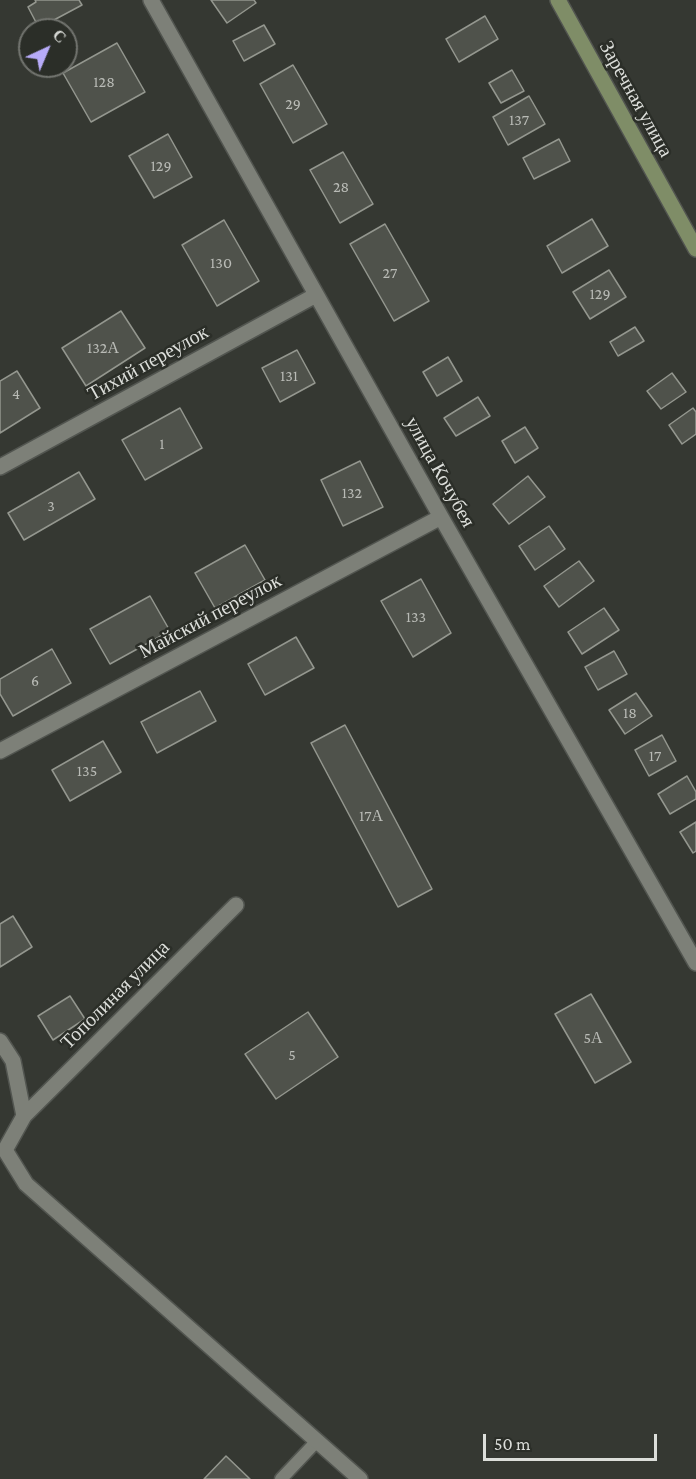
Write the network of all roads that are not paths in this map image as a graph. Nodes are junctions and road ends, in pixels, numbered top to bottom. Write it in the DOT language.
graph roads {
  1 [pos="151,0"];
  2 [pos="558,0"];
  3 [pos="696,249"];
  4 [pos="316,295"];
  5 [pos="0,467"];
  6 [pos="441,517"];
  7 [pos="0,751"];
  8 [pos="236,905"];
  9 [pos="696,963"];
  10 [pos="0,1041"];
  11 [pos="24,1116"];
  12 [pos="316,1442"];
  13 [pos="281,1479"];
  14 [pos="360,1479"];
  1 -- 4 [label="street, улица Кочубея"];
  2 -- 3 [label="main road, Заречная улица"];
  4 -- 5 [label="street, Тихий переулок"];
  4 -- 6 [label="street, улица Кочубея"];
  6 -- 7 [label="street, Майский переулок"];
  6 -- 9 [label="street, улица Кочубея"];
  8 -- 11 [label="street, Тополиная улица"];
  10 -- 11 [label="street"];
  11 -- 12 [label="street, Тополиная улица"];
  12 -- 13 [label="lane"];
  12 -- 14 [label="street"];
}
